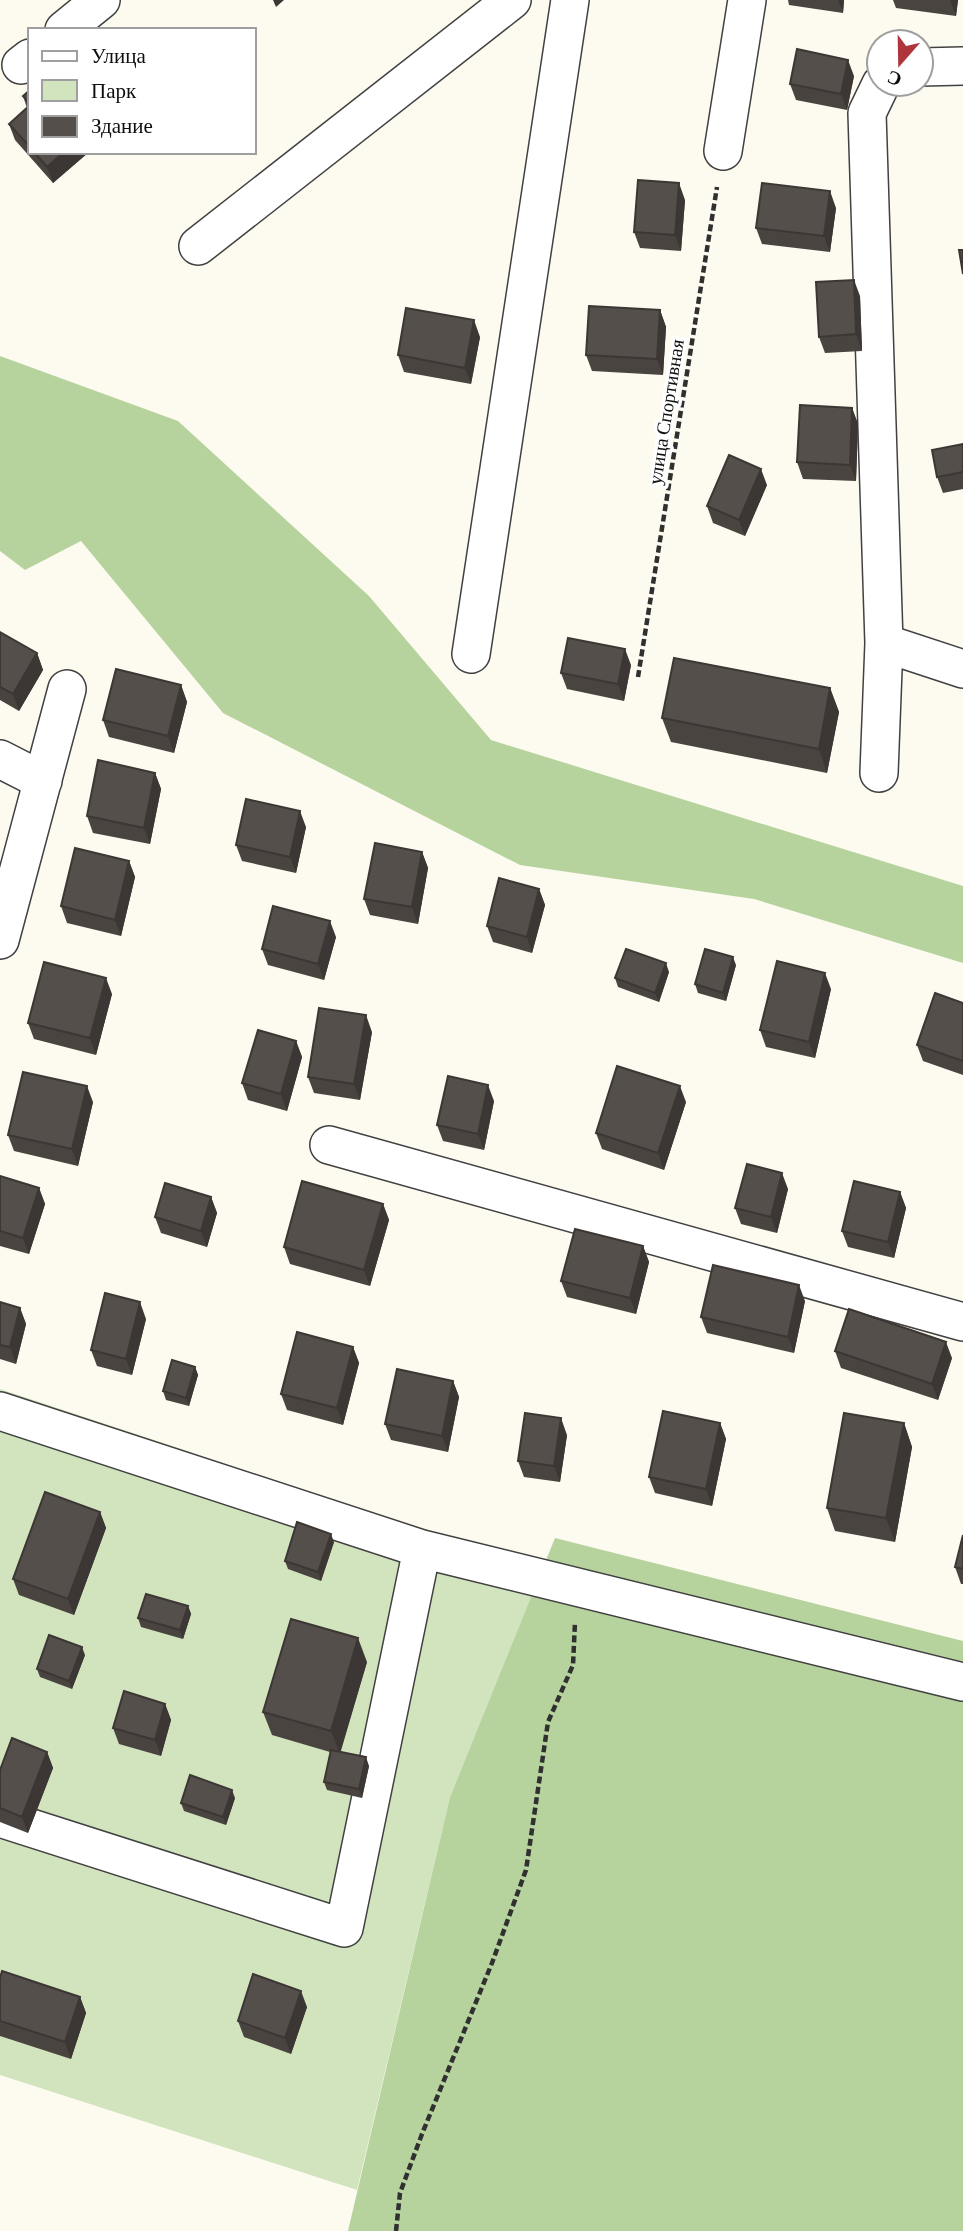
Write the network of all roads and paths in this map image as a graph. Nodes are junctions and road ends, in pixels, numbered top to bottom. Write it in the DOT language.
graph roads {
  1 [pos="102,0"];
  2 [pos="512,0"];
  3 [pos="570,0"];
  4 [pos="747,0"];
  5 [pos="67,28"];
  6 [pos="963,66"];
  7 [pos="935,67"];
  8 [pos="874,98"];
  9 [pos="723,151"];
  10 [pos="198,246"];
  11 [pos="884,643"];
  12 [pos="471,654"];
  13 [pos="963,669"];
  14 [pos="638,677"];
  15 [pos="67,689"];
  16 [pos="0,760"];
  17 [pos="879,773"];
  18 [pos="43,781"];
  19 [pos="0,940"];
  20 [pos="329,1145"];
  21 [pos="963,1322"];
  22 [pos="0,1411"];
  23 [pos="422,1549"];
  24 [pos="576,1586"];
  25 [pos="963,1682"];
  26 [pos="0,1818"];
  27 [pos="396,2231"];
  1 -- 5 [label="street"];
  2 -- 10 [label="street"];
  3 -- 12 [label="street"];
  4 -- 9 [label="street"];
  6 -- 7 [label="street"];
  8 -- 11 [label="street"];
  9 -- 14 [label="path, улица Спортивная"];
  11 -- 13 [label="street"];
  11 -- 17 [label="street"];
  15 -- 18 [label="street"];
  16 -- 18 [label="street"];
  18 -- 19 [label="street"];
  20 -- 21 [label="street"];
  22 -- 23 [label="street"];
  23 -- 24 [label="street"];
  23 -- 26 [label="street"];
  24 -- 25 [label="street"];
  24 -- 27 [label="path"];
}
